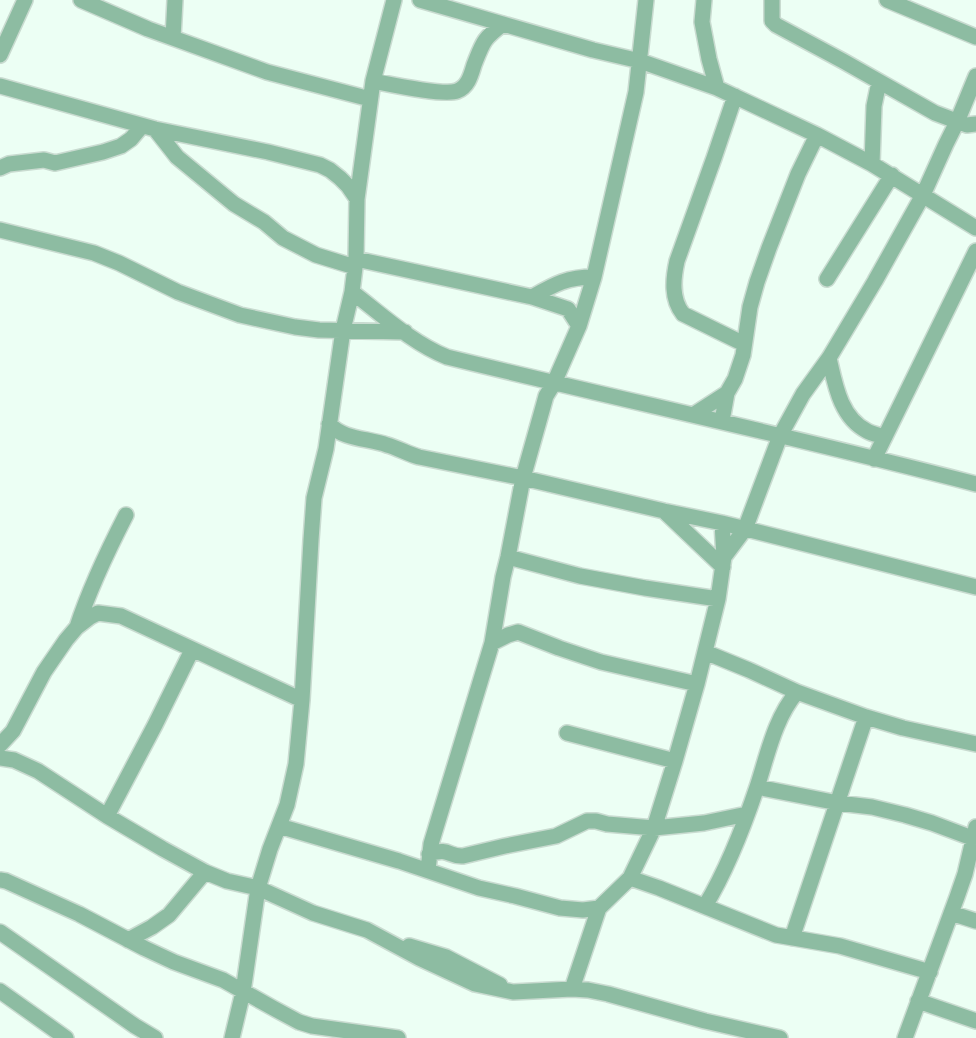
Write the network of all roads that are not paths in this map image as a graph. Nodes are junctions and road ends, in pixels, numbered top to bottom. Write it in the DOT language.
graph roads {
  1 [pos="25,0"];
  2 [pos="81,0"];
  3 [pos="175,0"];
  4 [pos="394,0"];
  5 [pos="420,0"];
  6 [pos="646,0"];
  7 [pos="704,0"];
  8 [pos="772,0"];
  9 [pos="887,0"];
  10 [pos="503,24"];
  11 [pos="976,37"];
  12 [pos="173,38"];
  13 [pos="0,55"];
  14 [pos="640,61"];
  15 [pos="976,76"];
  16 [pos="373,81"];
  17 [pos="879,82"];
  18 [pos="0,86"];
  19 [pos="717,88"];
  20 [pos="735,96"];
  21 [pos="370,99"];
  22 [pos="935,113"];
  23 [pos="957,122"];
  24 [pos="976,124"];
  25 [pos="148,127"];
  26 [pos="817,135"];
  27 [pos="946,144"];
  28 [pos="872,164"];
  29 [pos="0,168"];
  30 [pos="892,175"];
  31 [pos="923,195"];
  32 [pos="357,199"];
  33 [pos="976,228"];
  34 [pos="0,230"];
  35 [pos="976,251"];
  36 [pos="356,263"];
  37 [pos="594,277"];
  38 [pos="827,279"];
  39 [pos="352,292"];
  40 [pos="532,297"];
  41 [pos="579,326"];
  42 [pos="343,330"];
  43 [pos="405,332"];
  44 [pos="744,344"];
  45 [pos="829,358"];
  46 [pos="554,383"];
  47 [pos="727,393"];
  48 [pos="693,415"];
  49 [pos="722,421"];
  50 [pos="329,424"];
  51 [pos="780,436"];
  52 [pos="885,437"];
  53 [pos="874,459"];
  54 [pos="523,478"];
  55 [pos="976,484"];
  56 [pos="664,511"];
  57 [pos="126,515"];
  58 [pos="722,523"];
  59 [pos="745,529"];
  60 [pos="508,557"];
  61 [pos="724,562"];
  62 [pos="976,587"];
  63 [pos="718,599"];
  64 [pos="77,627"];
  65 [pos="492,643"];
  66 [pos="192,650"];
  67 [pos="705,652"];
  68 [pos="728,662"];
  69 [pos="698,679"];
  70 [pos="797,692"];
  71 [pos="302,700"];
  72 [pos="866,717"];
  73 [pos="567,733"];
  74 [pos="976,744"];
  75 [pos="0,745"];
  76 [pos="0,758"];
  77 [pos="675,761"];
  78 [pos="757,787"];
  79 [pos="838,802"];
  80 [pos="747,814"];
  81 [pos="107,816"];
  82 [pos="279,826"];
  83 [pos="654,828"];
  84 [pos="974,832"];
  85 [pos="429,856"];
  86 [pos="399,861"];
  87 [pos="205,872"];
  88 [pos="630,878"];
  89 [pos="0,880"];
  90 [pos="258,888"];
  91 [pos="705,906"];
  92 [pos="599,908"];
  93 [pos="951,913"];
  94 [pos="976,921"];
  95 [pos="0,932"];
  96 [pos="792,938"];
  97 [pos="128,940"];
  98 [pos="930,972"];
  99 [pos="572,988"];
  100 [pos="0,991"];
  101 [pos="243,992"];
  102 [pos="918,1001"];
  103 [pos="976,1021"];
  104 [pos="66,1038"];
  105 [pos="155,1038"];
  106 [pos="232,1038"];
  107 [pos="398,1038"];
  108 [pos="780,1038"];
  109 [pos="905,1038"];
  1 -- 13 [label="street"];
  2 -- 12 [label="street"];
  3 -- 12 [label="street"];
  4 -- 16 [label="street"];
  5 -- 10 [label="street"];
  6 -- 14 [label="street"];
  7 -- 19 [label="street"];
  8 -- 17 [label="street"];
  9 -- 11 [label="street"];
  10 -- 14 [label="street"];
  10 -- 16 [label="street"];
  12 -- 21 [label="street"];
  14 -- 19 [label="street"];
  14 -- 37 [label="street"];
  15 -- 23 [label="street"];
  16 -- 21 [label="street"];
  17 -- 22 [label="street"];
  17 -- 28 [label="street"];
  18 -- 25 [label="street"];
  19 -- 20 [label="street"];
  20 -- 26 [label="street"];
  20 -- 44 [label="street"];
  21 -- 32 [label="street"];
  22 -- 23 [label="street"];
  22 -- 27 [label="street"];
  23 -- 24 [label="street"];
  23 -- 27 [label="street"];
  25 -- 29 [label="street"];
  25 -- 32 [label="street"];
  25 -- 36 [label="street"];
  26 -- 28 [label="street"];
  26 -- 44 [label="street"];
  27 -- 31 [label="street"];
  28 -- 30 [label="street"];
  30 -- 31 [label="street"];
  30 -- 38 [label="street"];
  31 -- 33 [label="street"];
  31 -- 45 [label="street"];
  32 -- 36 [label="street"];
  34 -- 42 [label="street"];
  35 -- 52 [label="street"];
  36 -- 39 [label="street"];
  36 -- 40 [label="street"];
  37 -- 40 [label="street"];
  37 -- 41 [label="street"];
  39 -- 42 [label="street"];
  39 -- 43 [label="street"];
  40 -- 41 [label="street"];
  41 -- 46 [label="street"];
  42 -- 43 [label="street"];
  42 -- 50 [label="street"];
  43 -- 46 [label="street"];
  44 -- 47 [label="street"];
  45 -- 51 [label="street"];
  45 -- 52 [label="street"];
  46 -- 48 [label="street"];
  46 -- 54 [label="street"];
  47 -- 48 [label="street"];
  47 -- 49 [label="street"];
  48 -- 49 [label="street"];
  49 -- 51 [label="street"];
  50 -- 54 [label="street"];
  50 -- 71 [label="street"];
  51 -- 53 [label="street"];
  51 -- 59 [label="street"];
  52 -- 53 [label="street"];
  53 -- 55 [label="street"];
  54 -- 56 [label="street"];
  54 -- 60 [label="street"];
  56 -- 58 [label="street"];
  56 -- 61 [label="street"];
  57 -- 64 [label="street"];
  58 -- 59 [label="street"];
  58 -- 61 [label="street"];
  59 -- 61 [label="street"];
  59 -- 62 [label="street"];
  60 -- 63 [label="street"];
  60 -- 65 [label="street"];
  61 -- 63 [label="street"];
  63 -- 67 [label="street"];
  64 -- 66 [label="street"];
  64 -- 75 [label="street"];
  65 -- 69 [label="street"];
  65 -- 85 [label="street"];
  66 -- 71 [label="street"];
  66 -- 81 [label="street"];
  67 -- 68 [label="street"];
  67 -- 69 [label="street"];
  68 -- 69 [label="street"];
  68 -- 70 [label="street"];
  69 -- 77 [label="street"];
  70 -- 72 [label="street"];
  70 -- 78 [label="street"];
  71 -- 82 [label="street"];
  72 -- 74 [label="street"];
  72 -- 79 [label="street"];
  73 -- 77 [label="street"];
  76 -- 81 [label="street"];
  77 -- 83 [label="street"];
  78 -- 79 [label="street"];
  78 -- 80 [label="street"];
  79 -- 84 [label="street"];
  79 -- 96 [label="street"];
  80 -- 83 [label="street"];
  80 -- 91 [label="street"];
  81 -- 87 [label="street"];
  82 -- 86 [label="street"];
  82 -- 90 [label="street"];
  83 -- 85 [label="street"];
  83 -- 88 [label="street"];
  84 -- 93 [label="street"];
  85 -- 86 [label="street"];
  85 -- 86 [label="street"];
  85 -- 92 [label="street"];
  87 -- 90 [label="street"];
  87 -- 97 [label="street"];
  88 -- 91 [label="street"];
  88 -- 92 [label="street"];
  89 -- 97 [label="street"];
  90 -- 99 [label="street"];
  90 -- 101 [label="street"];
  91 -- 96 [label="street"];
  92 -- 99 [label="street"];
  93 -- 94 [label="street"];
  93 -- 98 [label="street"];
  95 -- 105 [label="street"];
  96 -- 98 [label="street"];
  97 -- 101 [label="street"];
  98 -- 102 [label="street"];
  99 -- 108 [label="street"];
  100 -- 104 [label="street"];
  101 -- 106 [label="street"];
  101 -- 107 [label="street"];
  102 -- 103 [label="street"];
  102 -- 109 [label="street"];
}
